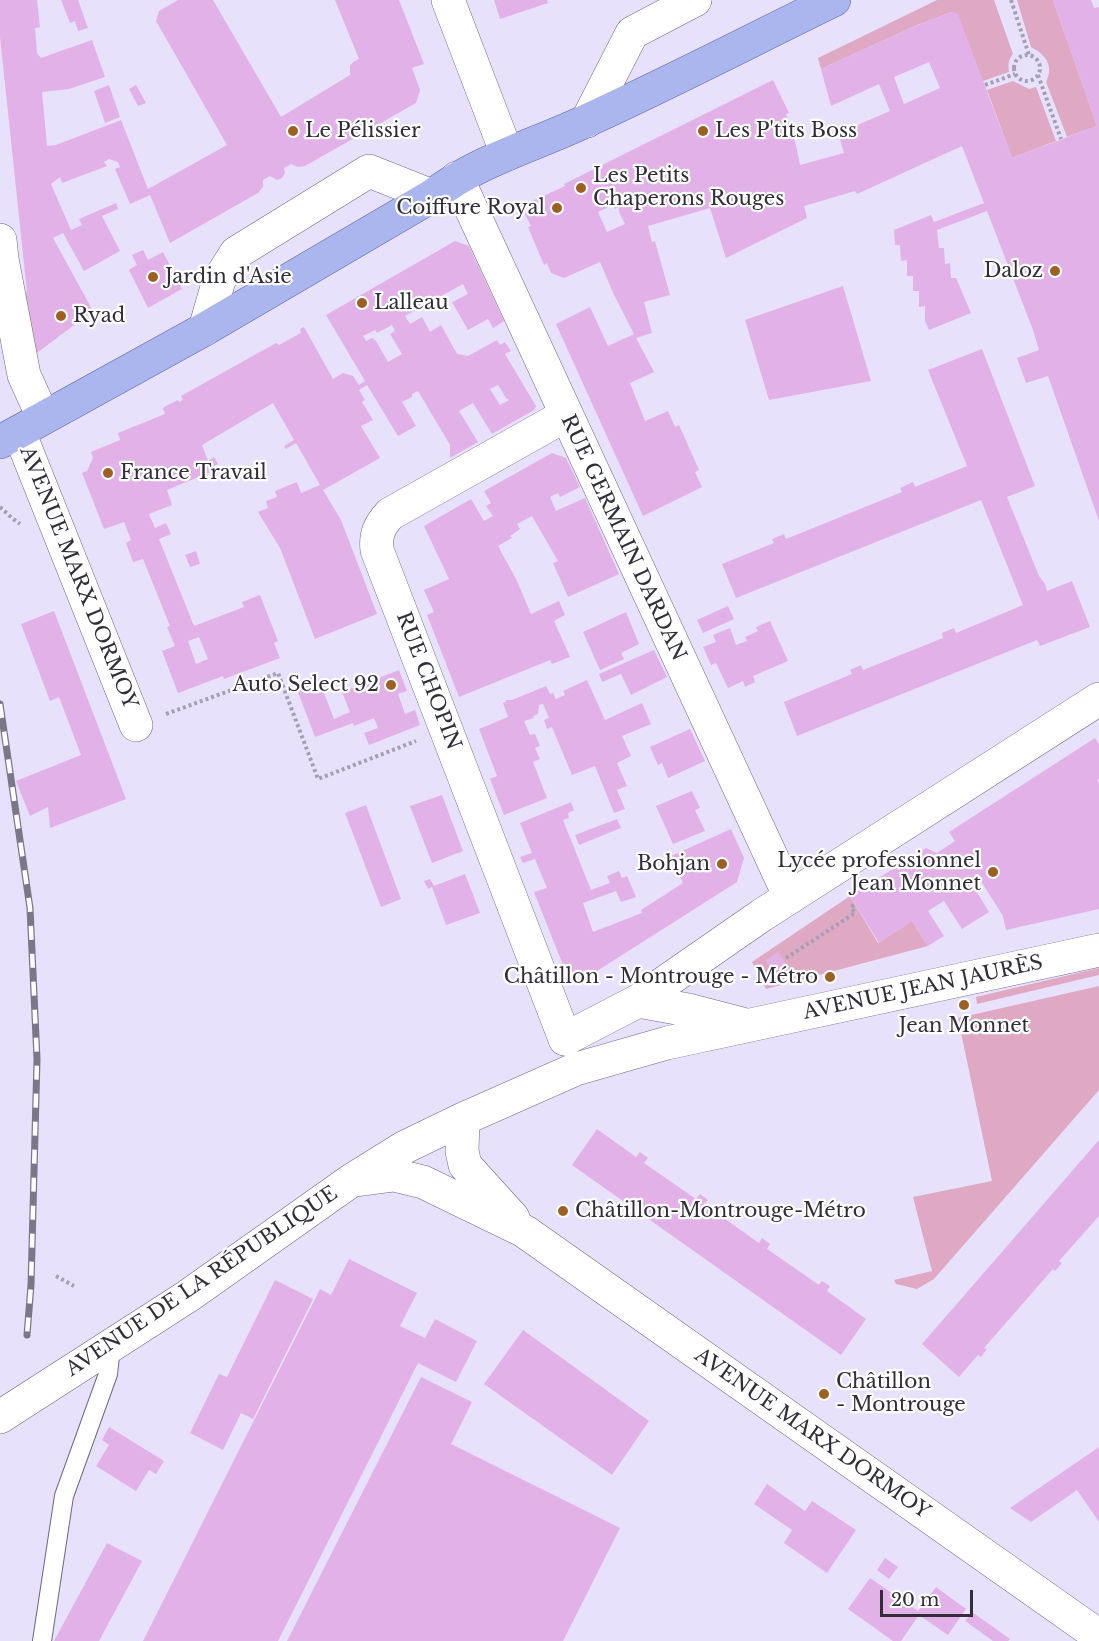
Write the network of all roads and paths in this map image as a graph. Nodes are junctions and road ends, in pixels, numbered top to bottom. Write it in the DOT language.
graph roads {
  1 [pos="448,0"];
  2 [pos="694,0"];
  3 [pos="834,0"];
  4 [pos="1011,0"];
  5 [pos="1029,55"];
  6 [pos="1015,74"];
  7 [pos="1038,75"];
  8 [pos="985,85"];
  9 [pos="587,121"];
  10 [pos="1061,139"];
  11 [pos="507,154"];
  12 [pos="445,187"];
  13 [pos="0,240"];
  14 [pos="205,328"];
  15 [pos="566,415"];
  16 [pos="21,430"];
  17 [pos="1099,699"];
  18 [pos="136,725"];
  19 [pos="420,739"];
  20 [pos="790,897"];
  21 [pos="854,905"];
  22 [pos="1099,950"];
  23 [pos="786,958"];
  24 [pos="638,1002"];
  25 [pos="747,1025"];
  26 [pos="463,1119"];
  27 [pos="405,1147"];
  28 [pos="352,1180"];
  29 [pos="524,1231"];
  30 [pos="56,1276"];
  31 [pos="74,1286"];
  32 [pos="111,1347"];
  33 [pos="0,1418"];
  34 [pos="1099,1636"];
  35 [pos="42,1641"];
  1 -- 11 [label="street"];
  2 -- 9 [label="street"];
  3 -- 9 [label="main road"];
  4 -- 5 [label="path"];
  5 -- 6 [label="path"];
  5 -- 7 [label="path"];
  6 -- 7 [label="path"];
  6 -- 8 [label="path"];
  7 -- 10 [label="path"];
  9 -- 11 [label="main road"];
  11 -- 12 [label="main road"];
  12 -- 14 [label="main road"];
  12 -- 14 [label="street"];
  12 -- 15 [label="street, RUE GERMAIN DARDAN"];
  13 -- 16 [label="street, AVENUE MARX DORMOY"];
  14 -- 16 [label="main road"];
  15 -- 20 [label="street, RUE GERMAIN DARDAN"];
  15 -- 24 [label="street, RUE CHOPIN"];
  16 -- 18 [label="street, AVENUE MARX DORMOY"];
  17 -- 20 [label="street"];
  18 -- 19 [label="path"];
  20 -- 24 [label="street"];
  21 -- 23 [label="path"];
  22 -- 25 [label="street, AVENUE JEAN JAURÈS"];
  24 -- 25 [label="street, AVENUE JEAN JAURÈS"];
  25 -- 26 [label="street, AVENUE JEAN JAURÈS"];
  26 -- 27 [label="street, AVENUE JEAN JAURÈS"];
  26 -- 29 [label="street, AVENUE MARX DORMOY"];
  27 -- 28 [label="street, AVENUE DE LA RÉPUBLIQUE"];
  28 -- 29 [label="street, AVENUE MARX DORMOY"];
  28 -- 32 [label="street, AVENUE DE LA RÉPUBLIQUE"];
  29 -- 34 [label="street, AVENUE MARX DORMOY"];
  30 -- 31 [label="path"];
  32 -- 33 [label="street, AVENUE DE LA RÉPUBLIQUE"];
  32 -- 35 [label="lane"];
}
